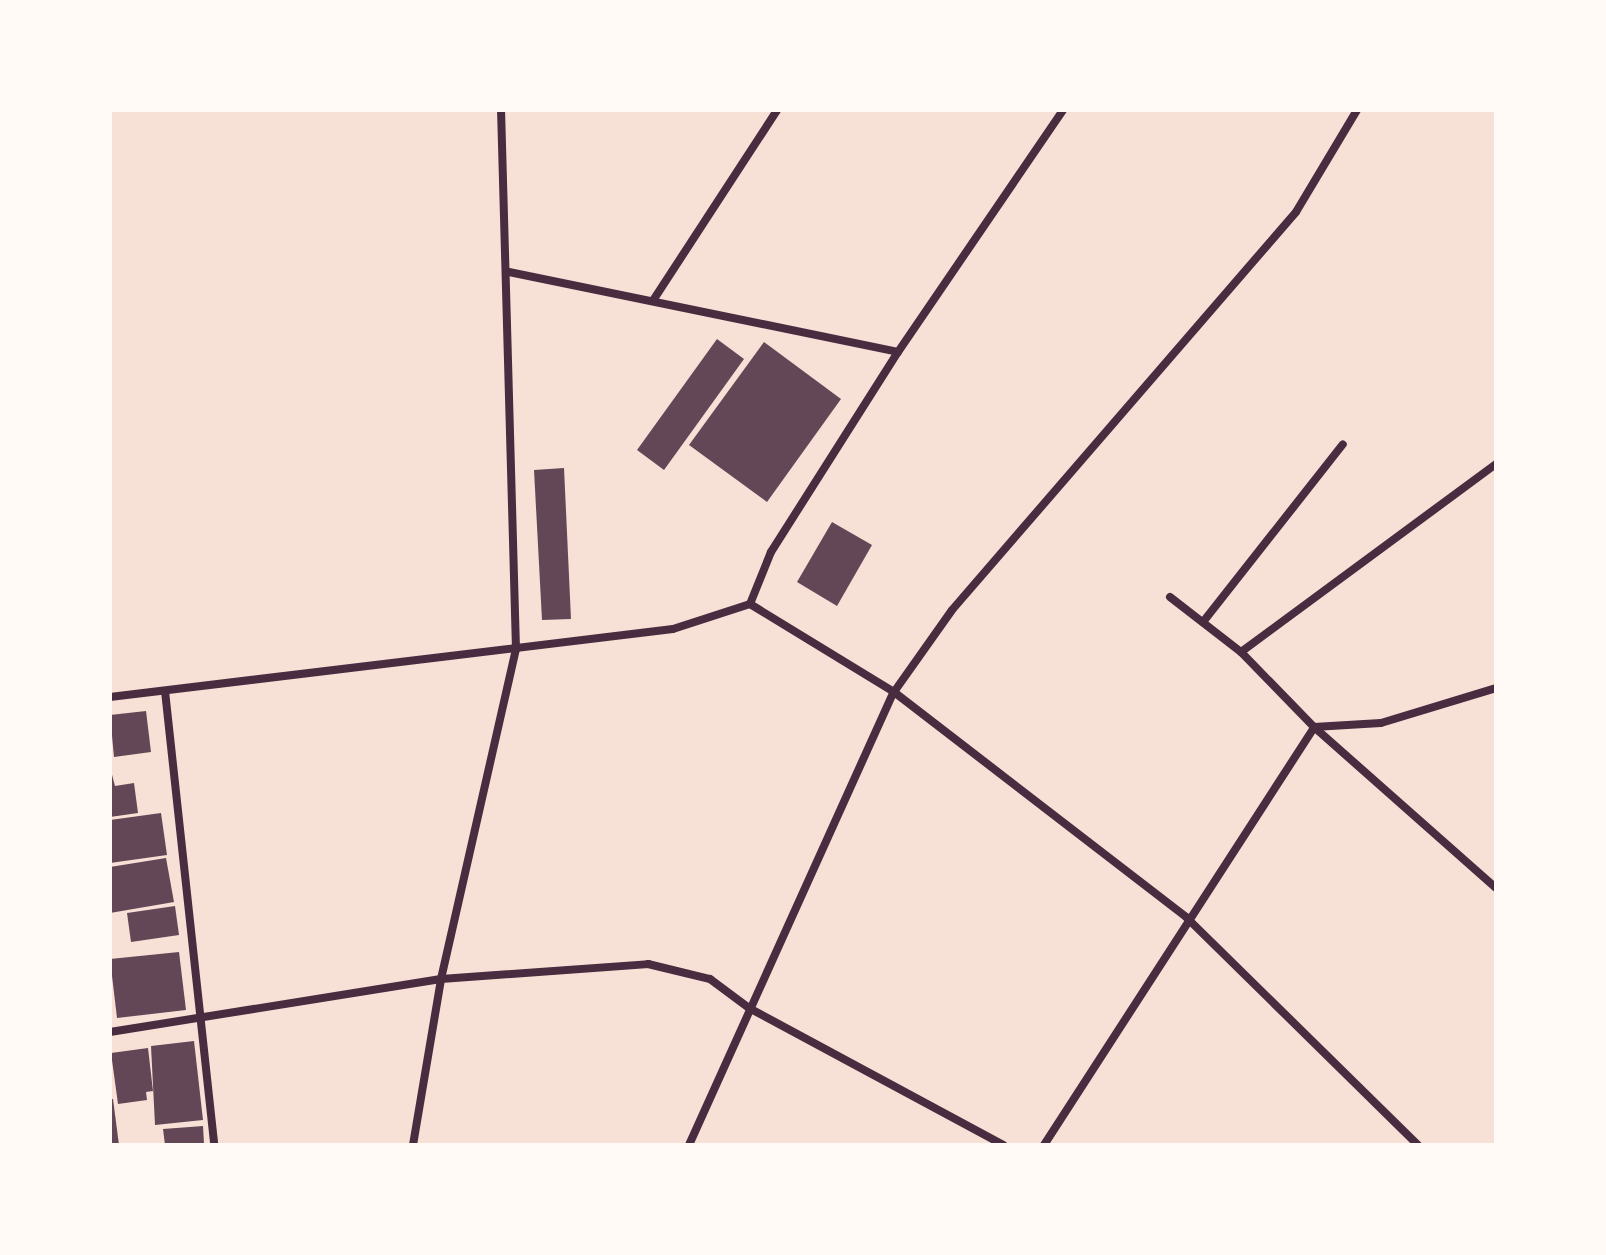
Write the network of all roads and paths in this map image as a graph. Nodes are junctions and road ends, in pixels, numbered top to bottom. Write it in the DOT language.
graph roads {
  1 [pos="501,110"];
  2 [pos="777,110"];
  3 [pos="1063,110"];
  4 [pos="1357,110"];
  5 [pos="509,272"];
  6 [pos="654,299"];
  7 [pos="898,352"];
  8 [pos="1343,444"];
  9 [pos="1496,464"];
  10 [pos="1170,597"];
  11 [pos="750,604"];
  12 [pos="1203,622"];
  13 [pos="516,649"];
  14 [pos="1241,652"];
  15 [pos="1496,688"];
  16 [pos="165,691"];
  17 [pos="894,692"];
  18 [pos="110,697"];
  19 [pos="1314,727"];
  20 [pos="1496,888"];
  21 [pos="1186,917"];
  22 [pos="441,979"];
  23 [pos="749,1008"];
  24 [pos="198,1020"];
  25 [pos="110,1032"];
  26 [pos="214,1145"];
  27 [pos="413,1145"];
  28 [pos="689,1145"];
  29 [pos="1003,1145"];
  30 [pos="1044,1145"];
  31 [pos="1418,1145"];
  1 -- 5 [label="street"];
  2 -- 6 [label="street"];
  3 -- 7 [label="street"];
  4 -- 17 [label="street"];
  5 -- 6 [label="street"];
  5 -- 13 [label="street"];
  6 -- 7 [label="street"];
  7 -- 11 [label="street"];
  8 -- 12 [label="street"];
  9 -- 14 [label="street"];
  10 -- 12 [label="street"];
  11 -- 13 [label="street"];
  11 -- 17 [label="street"];
  12 -- 14 [label="street"];
  13 -- 16 [label="street"];
  13 -- 22 [label="street"];
  14 -- 19 [label="street"];
  15 -- 19 [label="street"];
  16 -- 18 [label="street"];
  16 -- 24 [label="street"];
  17 -- 21 [label="street"];
  17 -- 23 [label="street"];
  19 -- 20 [label="street"];
  19 -- 21 [label="street"];
  21 -- 30 [label="street"];
  21 -- 31 [label="street"];
  22 -- 23 [label="street"];
  22 -- 24 [label="street"];
  22 -- 27 [label="street"];
  23 -- 28 [label="street"];
  23 -- 29 [label="street"];
  24 -- 25 [label="street"];
  24 -- 26 [label="street"];
}
